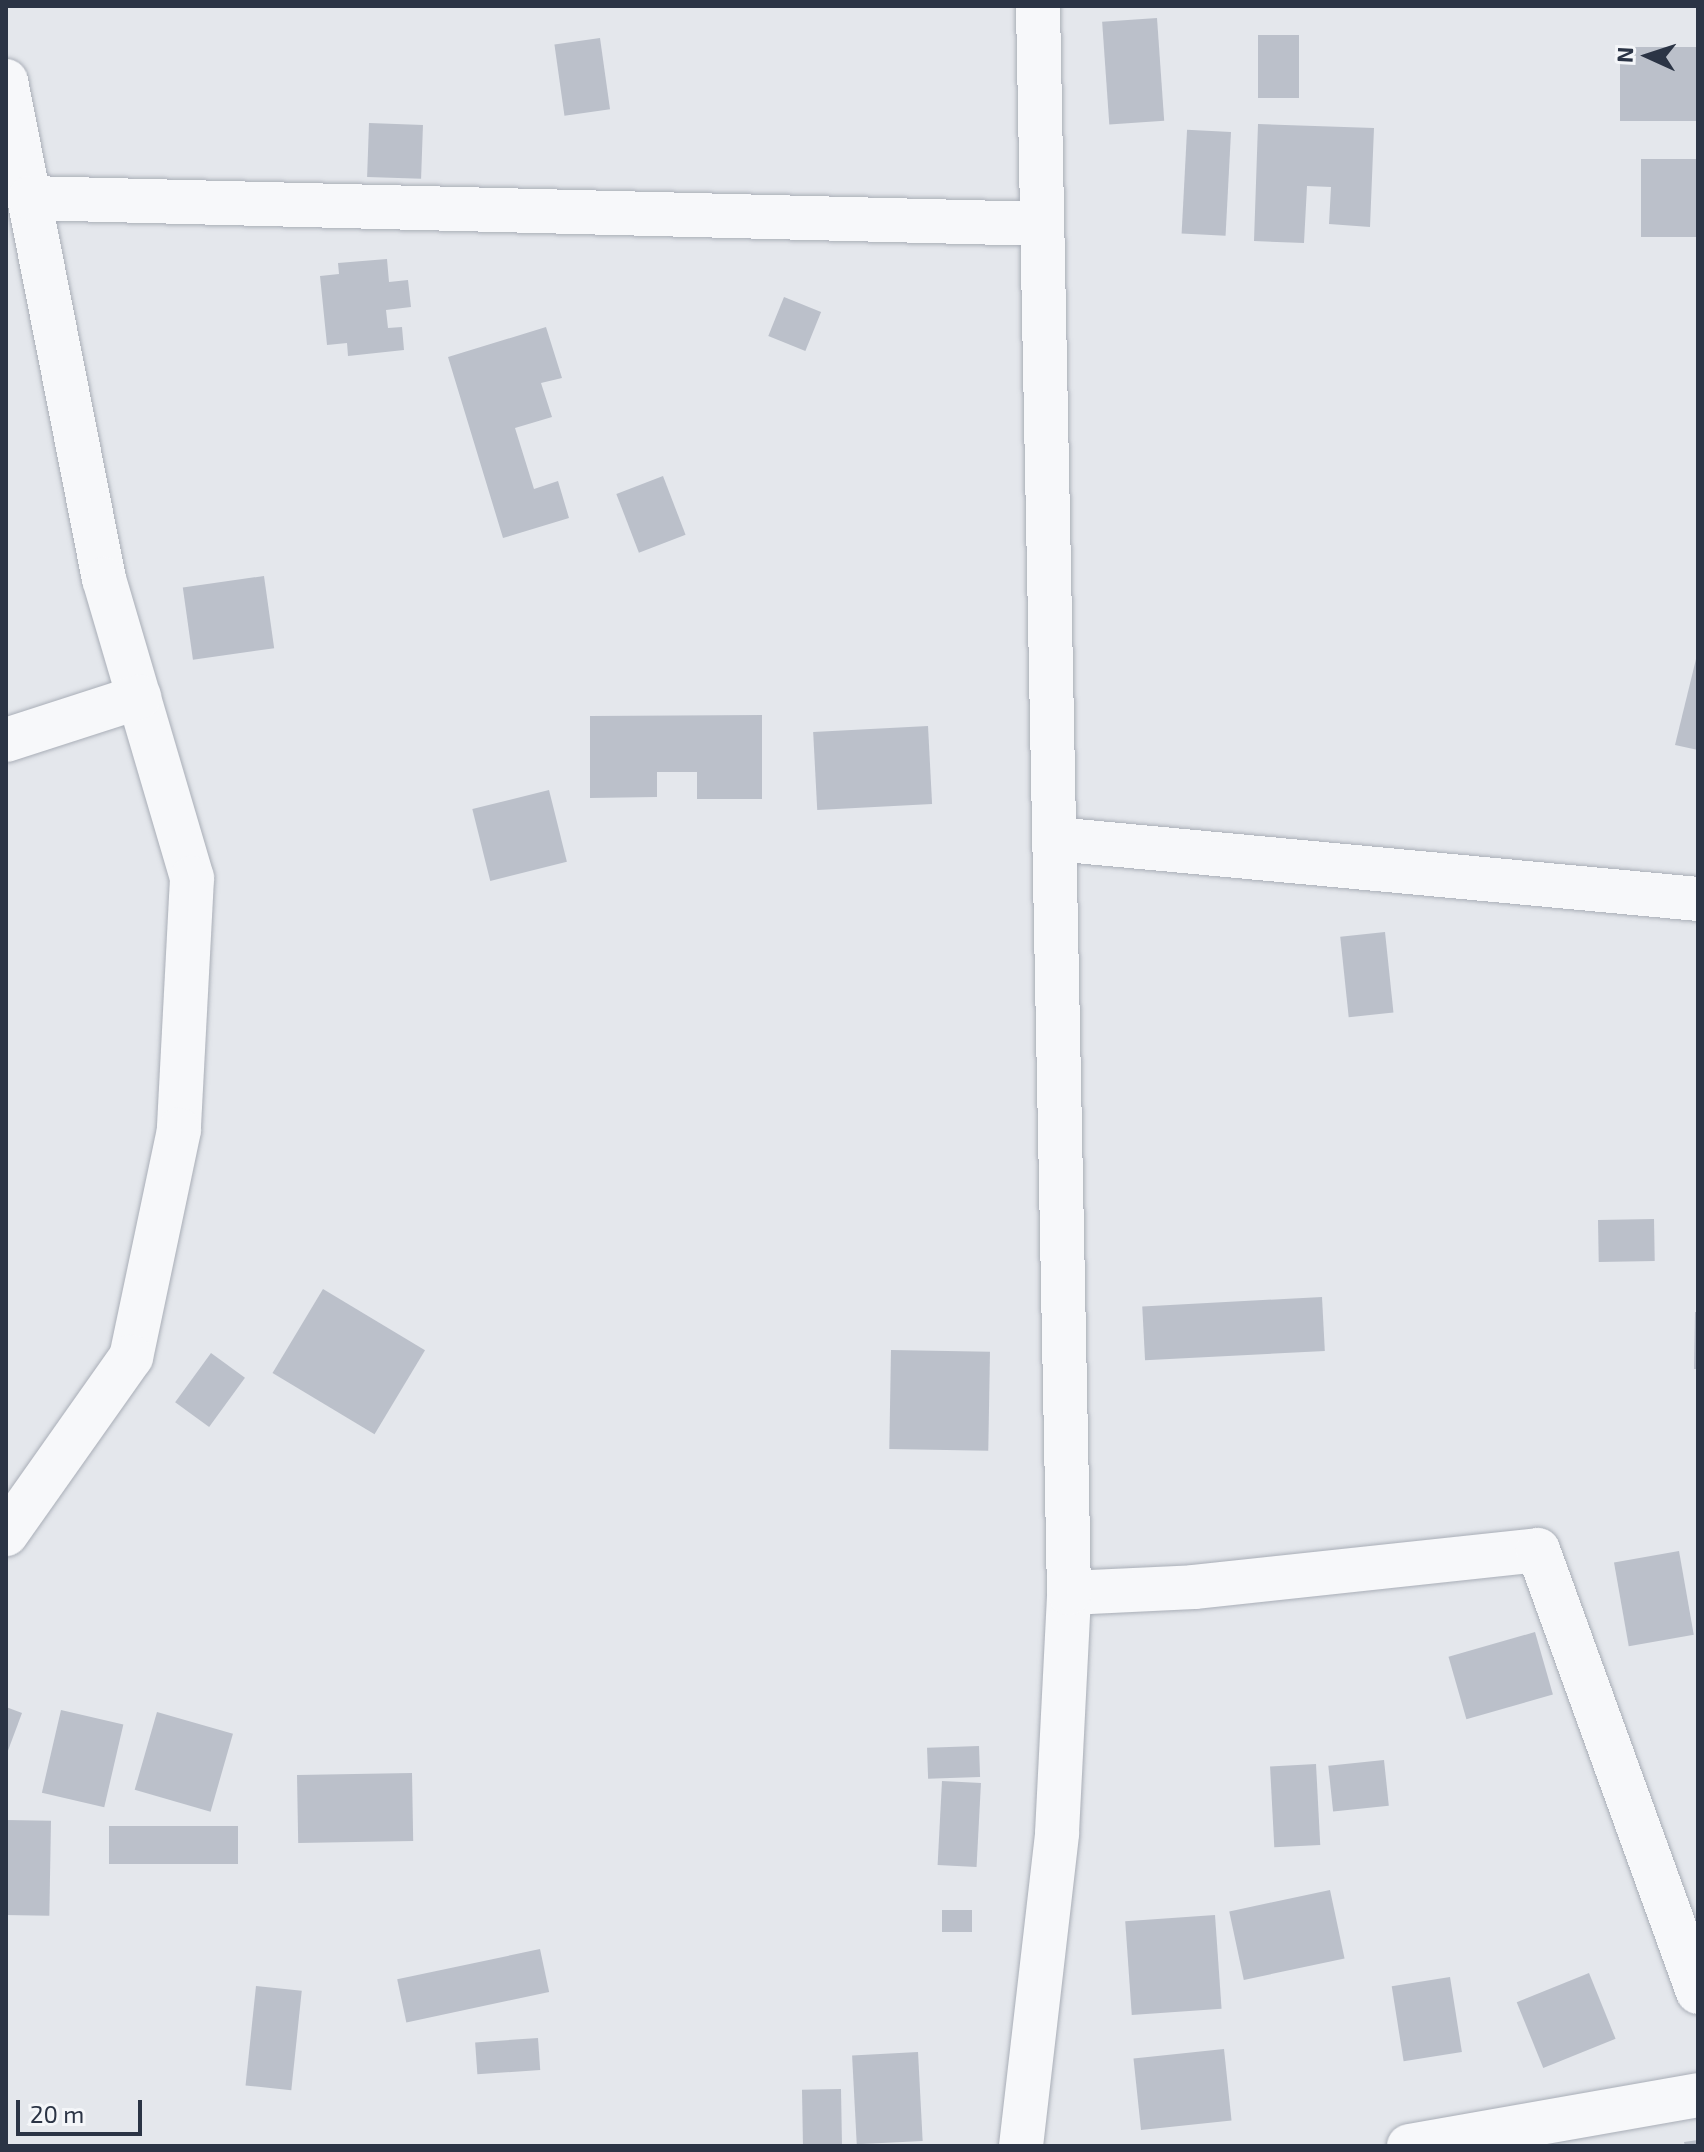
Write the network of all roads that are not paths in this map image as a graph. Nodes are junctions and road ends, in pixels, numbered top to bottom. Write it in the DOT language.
graph roads {
  1 [pos="1038,6"];
  2 [pos="6,81"];
  3 [pos="30,198"];
  4 [pos="1042,224"];
  5 [pos="139,697"];
  6 [pos="6,740"];
  7 [pos="1055,839"];
  8 [pos="1698,899"];
  9 [pos="6,1534"];
  10 [pos="1069,1593"];
  11 [pos="1698,1992"];
  12 [pos="1698,2095"];
  13 [pos="1021,2146"];
  14 [pos="1409,2146"];
  1 -- 4 [label="street"];
  2 -- 3 [label="street"];
  3 -- 4 [label="street"];
  3 -- 5 [label="street"];
  4 -- 7 [label="street"];
  5 -- 6 [label="street"];
  5 -- 9 [label="street"];
  7 -- 8 [label="street"];
  7 -- 10 [label="street"];
  10 -- 11 [label="street"];
  10 -- 13 [label="street"];
  12 -- 14 [label="street"];
}
